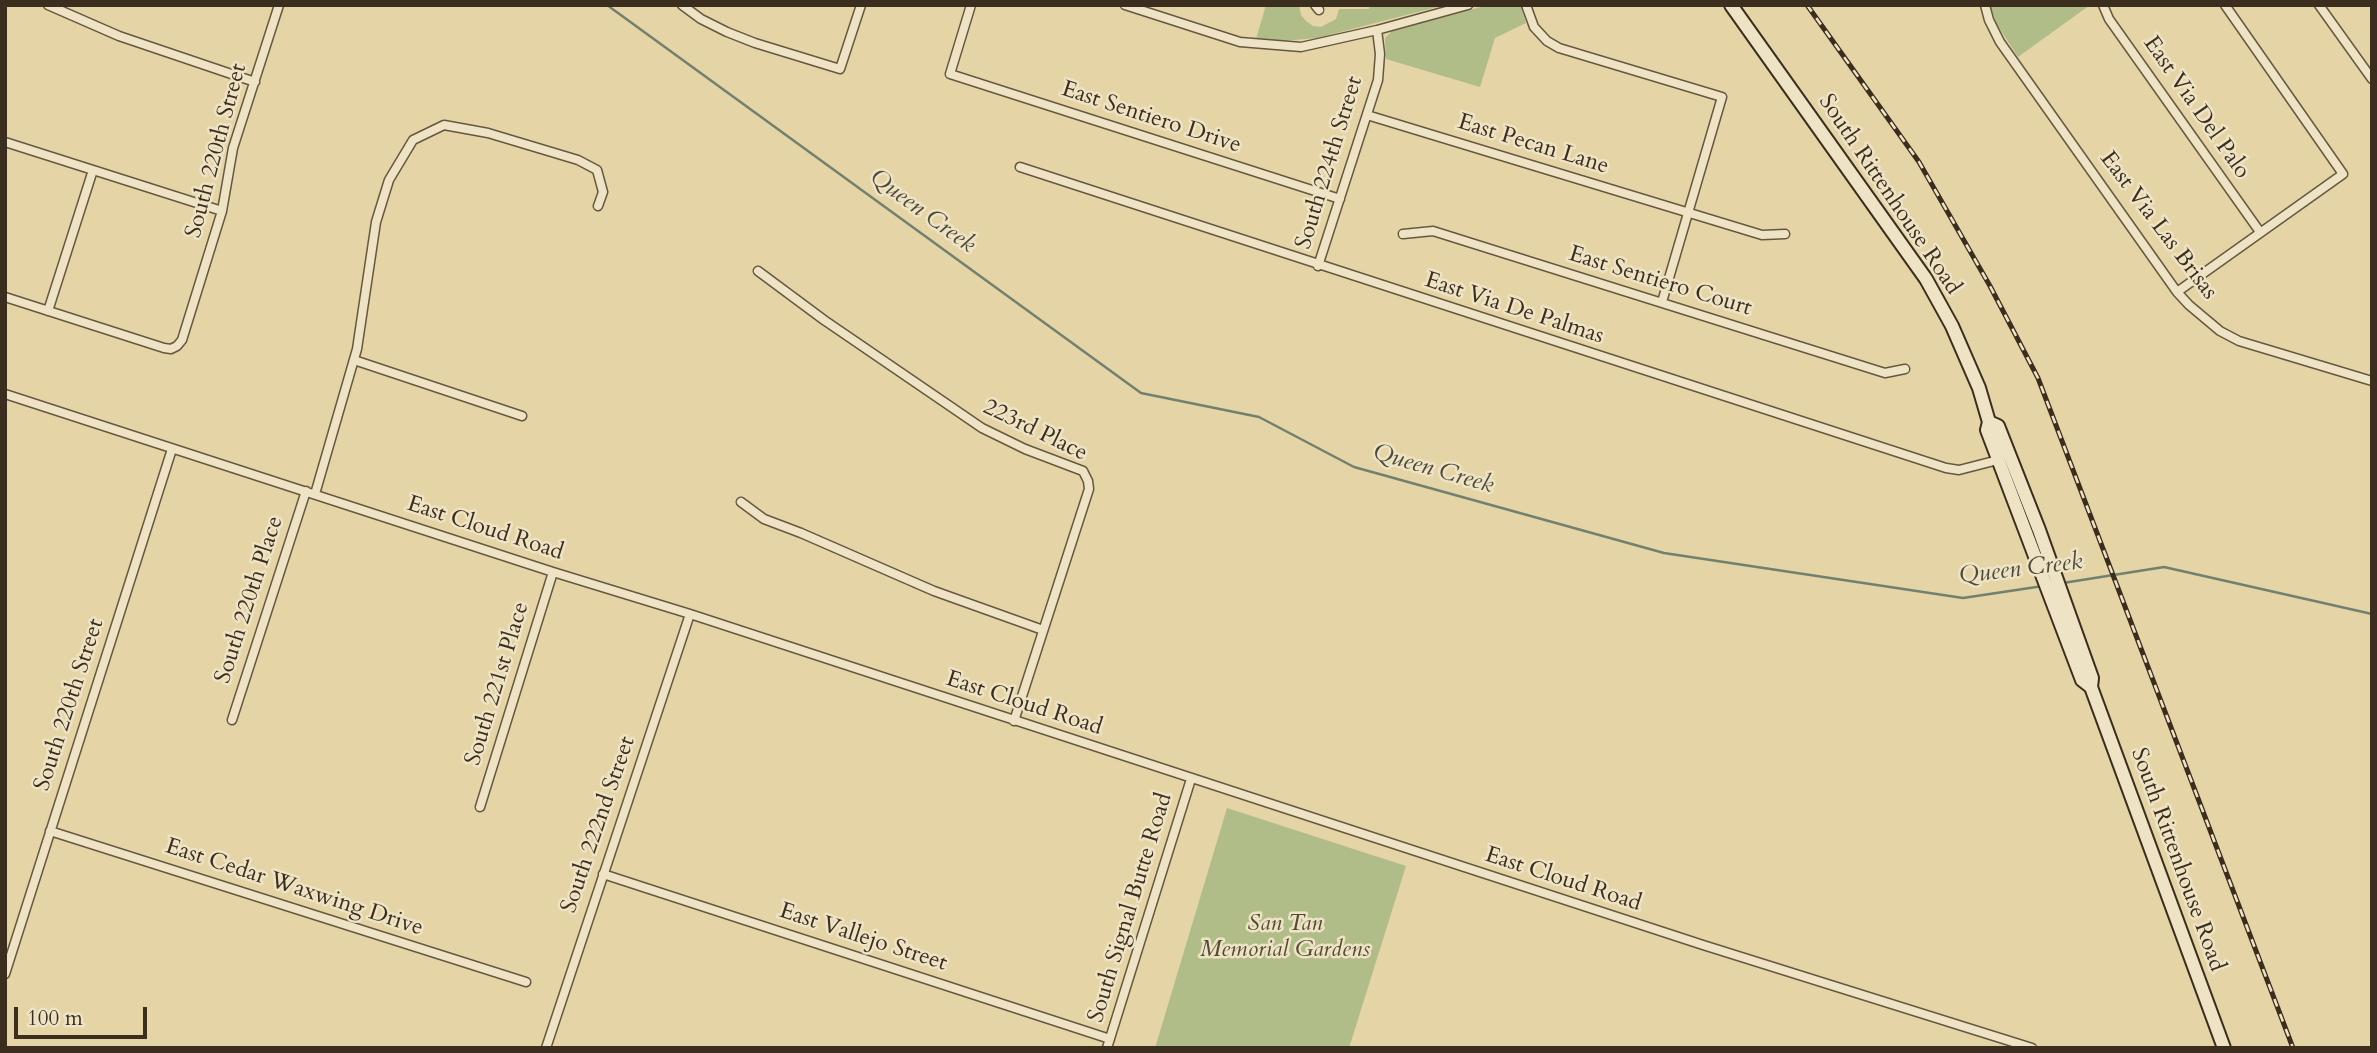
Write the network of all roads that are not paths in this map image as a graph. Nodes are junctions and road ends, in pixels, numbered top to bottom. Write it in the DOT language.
graph roads {
  1 [pos="48,5"];
  2 [pos="279,5"];
  3 [pos="682,5"];
  4 [pos="861,5"];
  5 [pos="971,5"];
  6 [pos="1125,5"];
  7 [pos="1468,5"];
  8 [pos="1526,5"];
  9 [pos="1731,5"];
  10 [pos="1985,5"];
  11 [pos="2103,5"];
  12 [pos="2225,5"];
  13 [pos="2319,5"];
  14 [pos="1377,30"];
  15 [pos="2372,79"];
  16 [pos="255,82"];
  17 [pos="1367,115"];
  18 [pos="5,142"];
  19 [pos="1020,167"];
  20 [pos="93,170"];
  21 [pos="1339,199"];
  22 [pos="598,205"];
  23 [pos="222,211"];
  24 [pos="1689,211"];
  25 [pos="2260,232"];
  26 [pos="1403,234"];
  27 [pos="1785,234"];
  28 [pos="1318,266"];
  29 [pos="758,271"];
  30 [pos="2177,292"];
  31 [pos="5,297"];
  32 [pos="1662,302"];
  33 [pos="48,311"];
  34 [pos="354,360"];
  35 [pos="1905,369"];
  36 [pos="2372,381"];
  37 [pos="5,394"];
  38 [pos="522,416"];
  39 [pos="1989,422"];
  40 [pos="172,449"];
  41 [pos="1998,460"];
  42 [pos="310,492"];
  43 [pos="741,502"];
  44 [pos="2032,531"];
  45 [pos="553,572"];
  46 [pos="690,614"];
  47 [pos="1043,630"];
  48 [pos="232,720"];
  49 [pos="1014,721"];
  50 [pos="1191,779"];
  51 [pos="480,807"];
  52 [pos="50,831"];
  53 [pos="603,874"];
  54 [pos="5,974"];
  55 [pos="526,982"];
  56 [pos="1109,1043"];
  57 [pos="546,1048"];
  58 [pos="2032,1048"];
  59 [pos="2224,1048"];
  1 -- 16 [label="street"];
  2 -- 16 [label="street, South 220th Street"];
  3 -- 4 [label="street"];
  5 -- 21 [label="street, East Sentiero Drive"];
  6 -- 14 [label="street"];
  7 -- 14 [label="street"];
  8 -- 24 [label="street"];
  9 -- 39 [label="main road, South Rittenhouse Road"];
  10 -- 30 [label="street, East Via Las Brisas"];
  11 -- 25 [label="street, East Via Del Palo"];
  12 -- 25 [label="street"];
  13 -- 15 [label="street"];
  14 -- 17 [label="street, South 224th Street"];
  16 -- 23 [label="street, South 220th Street"];
  17 -- 21 [label="street, South 224th Street"];
  17 -- 24 [label="street, East Pecan Lane"];
  18 -- 20 [label="street"];
  19 -- 28 [label="street, East Via De Palmas"];
  20 -- 23 [label="street"];
  20 -- 33 [label="street"];
  21 -- 28 [label="street, South 224th Street"];
  22 -- 34 [label="street, South 220th Place"];
  23 -- 33 [label="street, South 220th Street"];
  24 -- 27 [label="street, East Pecan Lane"];
  24 -- 32 [label="street"];
  25 -- 30 [label="street"];
  26 -- 32 [label="street, East Sentiero Court"];
  28 -- 41 [label="street, East Via De Palmas"];
  29 -- 47 [label="street, 223rd Place"];
  30 -- 36 [label="street, East Via Las Brisas"];
  31 -- 33 [label="street"];
  32 -- 35 [label="street, East Sentiero Court"];
  34 -- 38 [label="street"];
  34 -- 42 [label="street, South 220th Place"];
  37 -- 40 [label="street, East Cloud Road"];
  39 -- 41 [label="main road, South Rittenhouse Road"];
  39 -- 44 [label="main road, South Rittenhouse Road"];
  40 -- 42 [label="street, East Cloud Road"];
  40 -- 52 [label="street, South 220th Street"];
  41 -- 44 [label="main road, South Rittenhouse Road"];
  42 -- 45 [label="street, East Cloud Road"];
  42 -- 48 [label="street, South 220th Place"];
  43 -- 47 [label="street"];
  44 -- 59 [label="main road, South Rittenhouse Road"];
  45 -- 46 [label="street, East Cloud Road"];
  45 -- 51 [label="street, South 221st Place"];
  46 -- 49 [label="street, East Cloud Road"];
  46 -- 53 [label="street, South 222nd Street"];
  47 -- 49 [label="street, 223rd Place"];
  49 -- 50 [label="street, East Cloud Road"];
  50 -- 56 [label="street, South Signal Butte Road"];
  50 -- 58 [label="street, East Cloud Road"];
  52 -- 54 [label="street, South 220th Street"];
  52 -- 55 [label="street, East Cedar Waxwing Drive"];
  53 -- 56 [label="street, East Vallejo Street"];
  53 -- 57 [label="street, South 222nd Street"];
}
